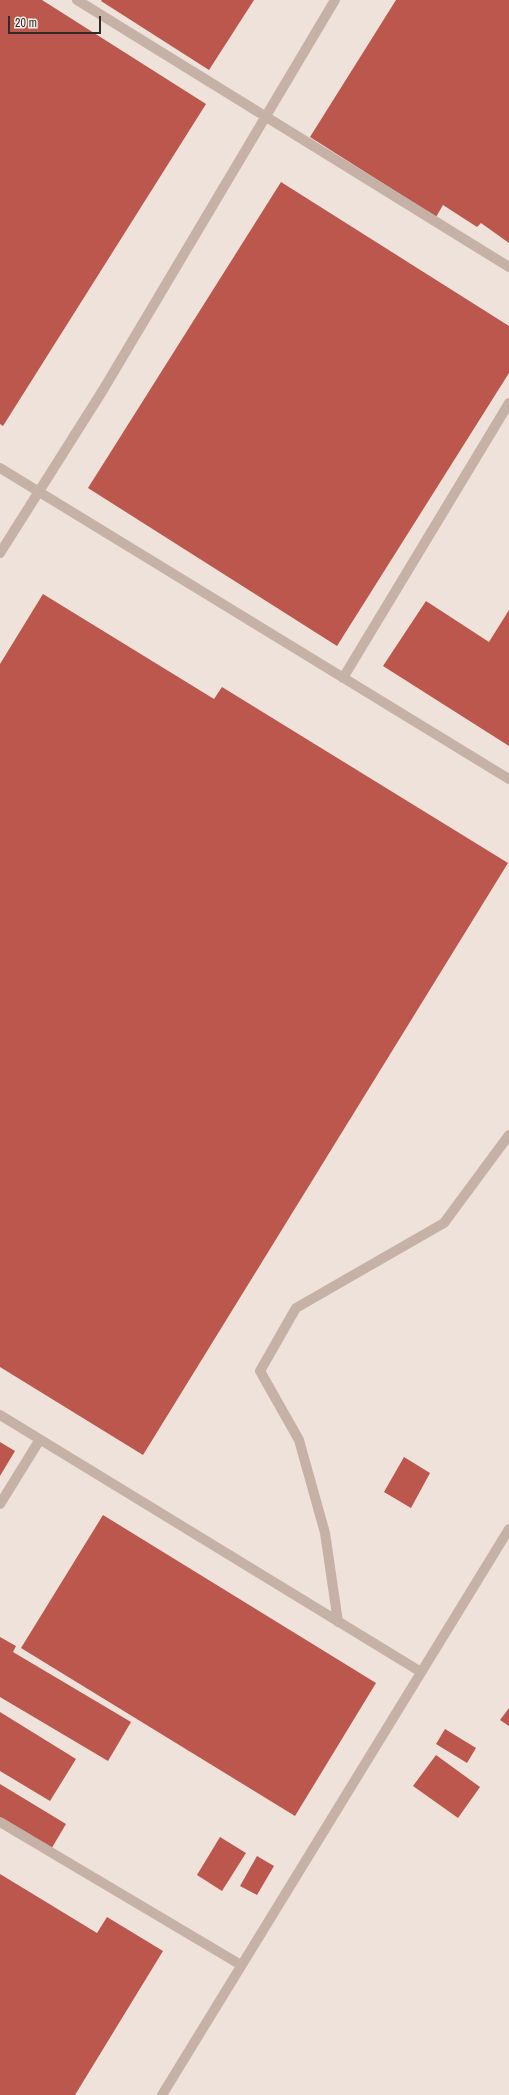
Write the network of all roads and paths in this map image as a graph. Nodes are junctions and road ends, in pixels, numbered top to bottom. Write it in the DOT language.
graph roads {
  1 [pos="77,0"];
  2 [pos="335,0"];
  3 [pos="265,117"];
  4 [pos="509,267"];
  5 [pos="509,403"];
  6 [pos="0,468"];
  7 [pos="38,492"];
  8 [pos="0,553"];
  9 [pos="343,678"];
  10 [pos="509,779"];
  11 [pos="509,1135"];
  12 [pos="0,1416"];
  13 [pos="39,1441"];
  14 [pos="0,1504"];
  15 [pos="509,1529"];
  16 [pos="338,1622"];
  17 [pos="421,1672"];
  18 [pos="0,1822"];
  19 [pos="241,1965"];
  20 [pos="162,2095"];
  1 -- 3 [label="lane"];
  2 -- 3 [label="lane"];
  3 -- 4 [label="lane"];
  3 -- 7 [label="lane"];
  5 -- 9 [label="lane"];
  6 -- 7 [label="lane"];
  7 -- 8 [label="lane"];
  7 -- 9 [label="lane"];
  9 -- 10 [label="lane"];
  11 -- 16 [label="lane"];
  12 -- 13 [label="lane"];
  13 -- 14 [label="lane"];
  13 -- 16 [label="lane"];
  15 -- 17 [label="lane"];
  16 -- 17 [label="lane"];
  17 -- 19 [label="lane"];
  18 -- 19 [label="lane"];
  19 -- 20 [label="lane"];
}
